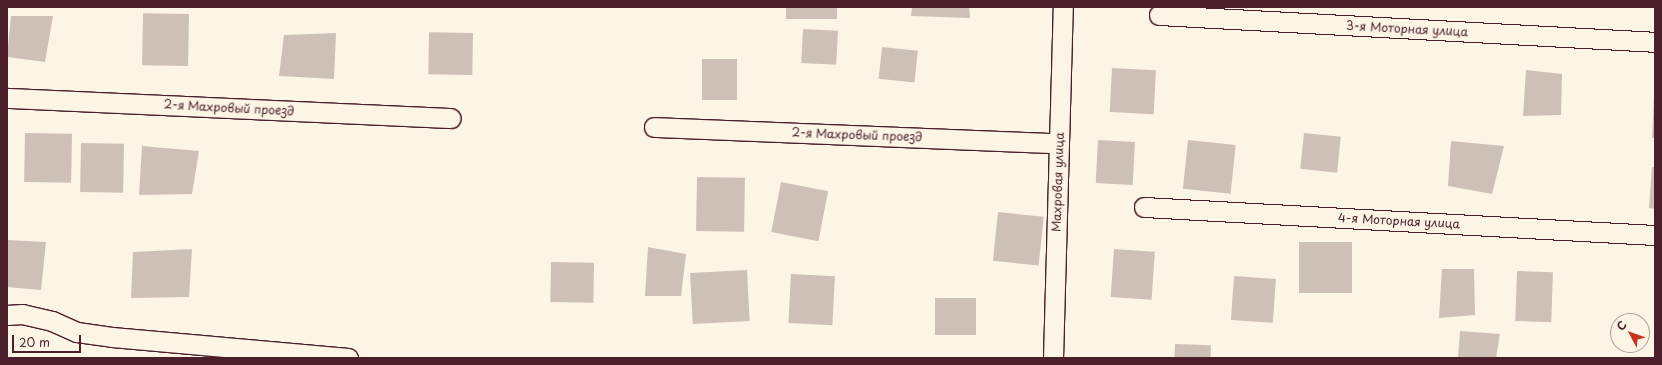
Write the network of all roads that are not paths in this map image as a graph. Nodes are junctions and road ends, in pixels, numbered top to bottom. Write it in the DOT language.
graph roads {
  1 [pos="1063,7"];
  2 [pos="1159,16"];
  3 [pos="1655,42"];
  4 [pos="7,98"];
  5 [pos="452,118"];
  6 [pos="654,127"];
  7 [pos="1059,143"];
  8 [pos="1144,208"];
  9 [pos="1655,234"];
  10 [pos="7,314"];
  11 [pos="348,358"];
  12 [pos="1053,358"];
  1 -- 7 [label="street, Махровая улица"];
  2 -- 3 [label="street, 3-я Моторная улица"];
  4 -- 5 [label="street, 2-я Махровый проезд"];
  6 -- 7 [label="street, 2-я Махровый проезд"];
  7 -- 12 [label="street, Махровая улица"];
  8 -- 9 [label="street, 4-я Моторная улица"];
  10 -- 11 [label="street"];
}
